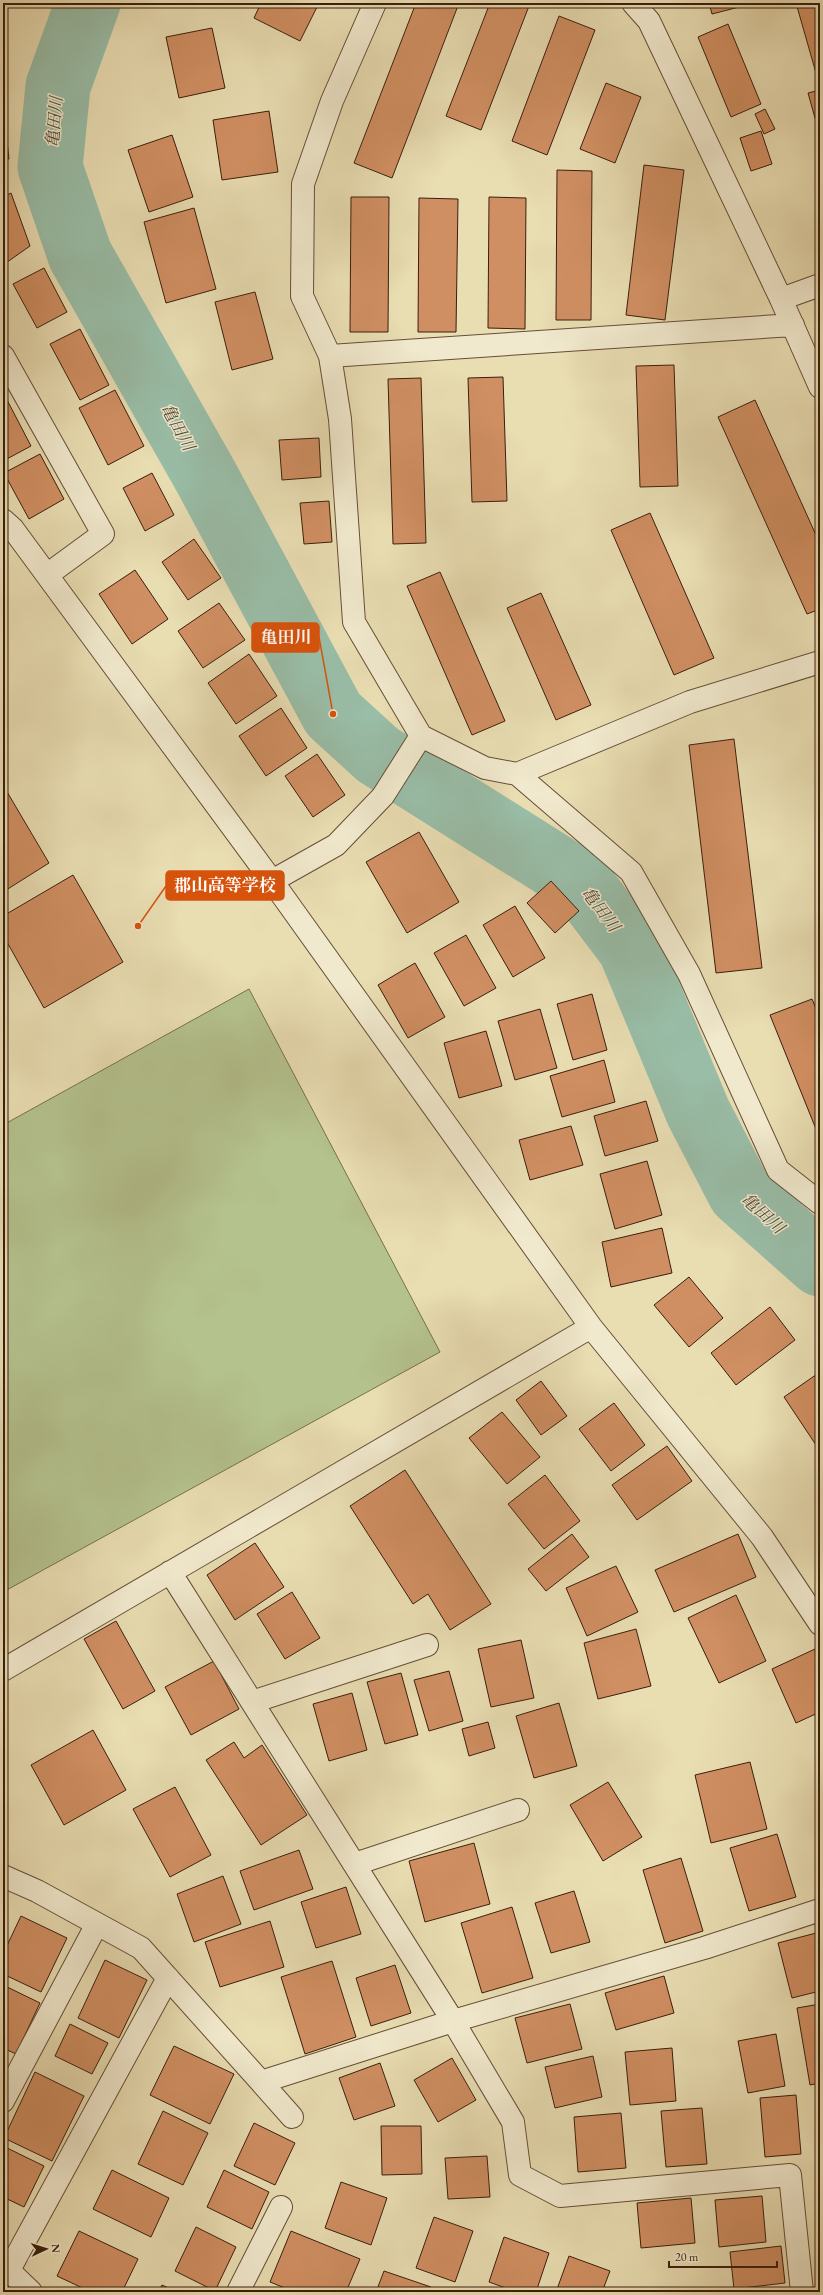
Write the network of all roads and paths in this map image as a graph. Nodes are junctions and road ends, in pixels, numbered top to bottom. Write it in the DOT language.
graph roads {
  1 [pos="375,3"];
  2 [pos="633,3"];
  3 [pos="820,285"];
  4 [pos="781,299"];
  5 [pos="793,325"];
  6 [pos="3,356"];
  7 [pos="330,356"];
  8 [pos="820,387"];
  9 [pos="3,520"];
  10 [pos="48,575"];
  11 [pos="820,662"];
  12 [pos="421,737"];
  13 [pos="517,774"];
  14 [pos="272,881"];
  15 [pos="820,1203"];
  16 [pos="591,1327"];
  17 [pos="170,1572"];
  18 [pos="820,1624"];
  19 [pos="427,1645"];
  20 [pos="3,1670"];
  21 [pos="252,1702"];
  22 [pos="518,1810"];
  23 [pos="355,1864"];
  24 [pos="3,1876"];
  25 [pos="820,1910"];
  26 [pos="98,1924"];
  27 [pos="168,1978"];
  28 [pos="453,2021"];
  29 [pos="261,2082"];
  30 [pos="3,2101"];
  31 [pos="292,2117"];
  32 [pos="281,2207"];
  33 [pos="6,2267"];
  34 [pos="31,2292"];
  35 [pos="238,2292"];
  36 [pos="802,2292"];
  1 -- 7 [label="street"];
  2 -- 4 [label="street"];
  3 -- 4 [label="street"];
  4 -- 5 [label="street"];
  5 -- 7 [label="street"];
  5 -- 8 [label="street"];
  6 -- 10 [label="street"];
  7 -- 12 [label="street"];
  9 -- 10 [label="street"];
  10 -- 14 [label="street"];
  11 -- 13 [label="street"];
  12 -- 13 [label="street"];
  12 -- 14 [label="street"];
  13 -- 15 [label="street"];
  14 -- 16 [label="street"];
  16 -- 17 [label="street"];
  16 -- 18 [label="street"];
  17 -- 20 [label="street"];
  17 -- 21 [label="street"];
  19 -- 21 [label="street"];
  21 -- 23 [label="street"];
  22 -- 23 [label="street"];
  23 -- 28 [label="street"];
  24 -- 26 [label="street"];
  25 -- 28 [label="street"];
  26 -- 27 [label="street"];
  26 -- 30 [label="street"];
  27 -- 29 [label="street"];
  27 -- 33 [label="street"];
  28 -- 29 [label="street"];
  28 -- 36 [label="street"];
  29 -- 31 [label="street"];
  32 -- 35 [label="street"];
  33 -- 34 [label="street"];
}
